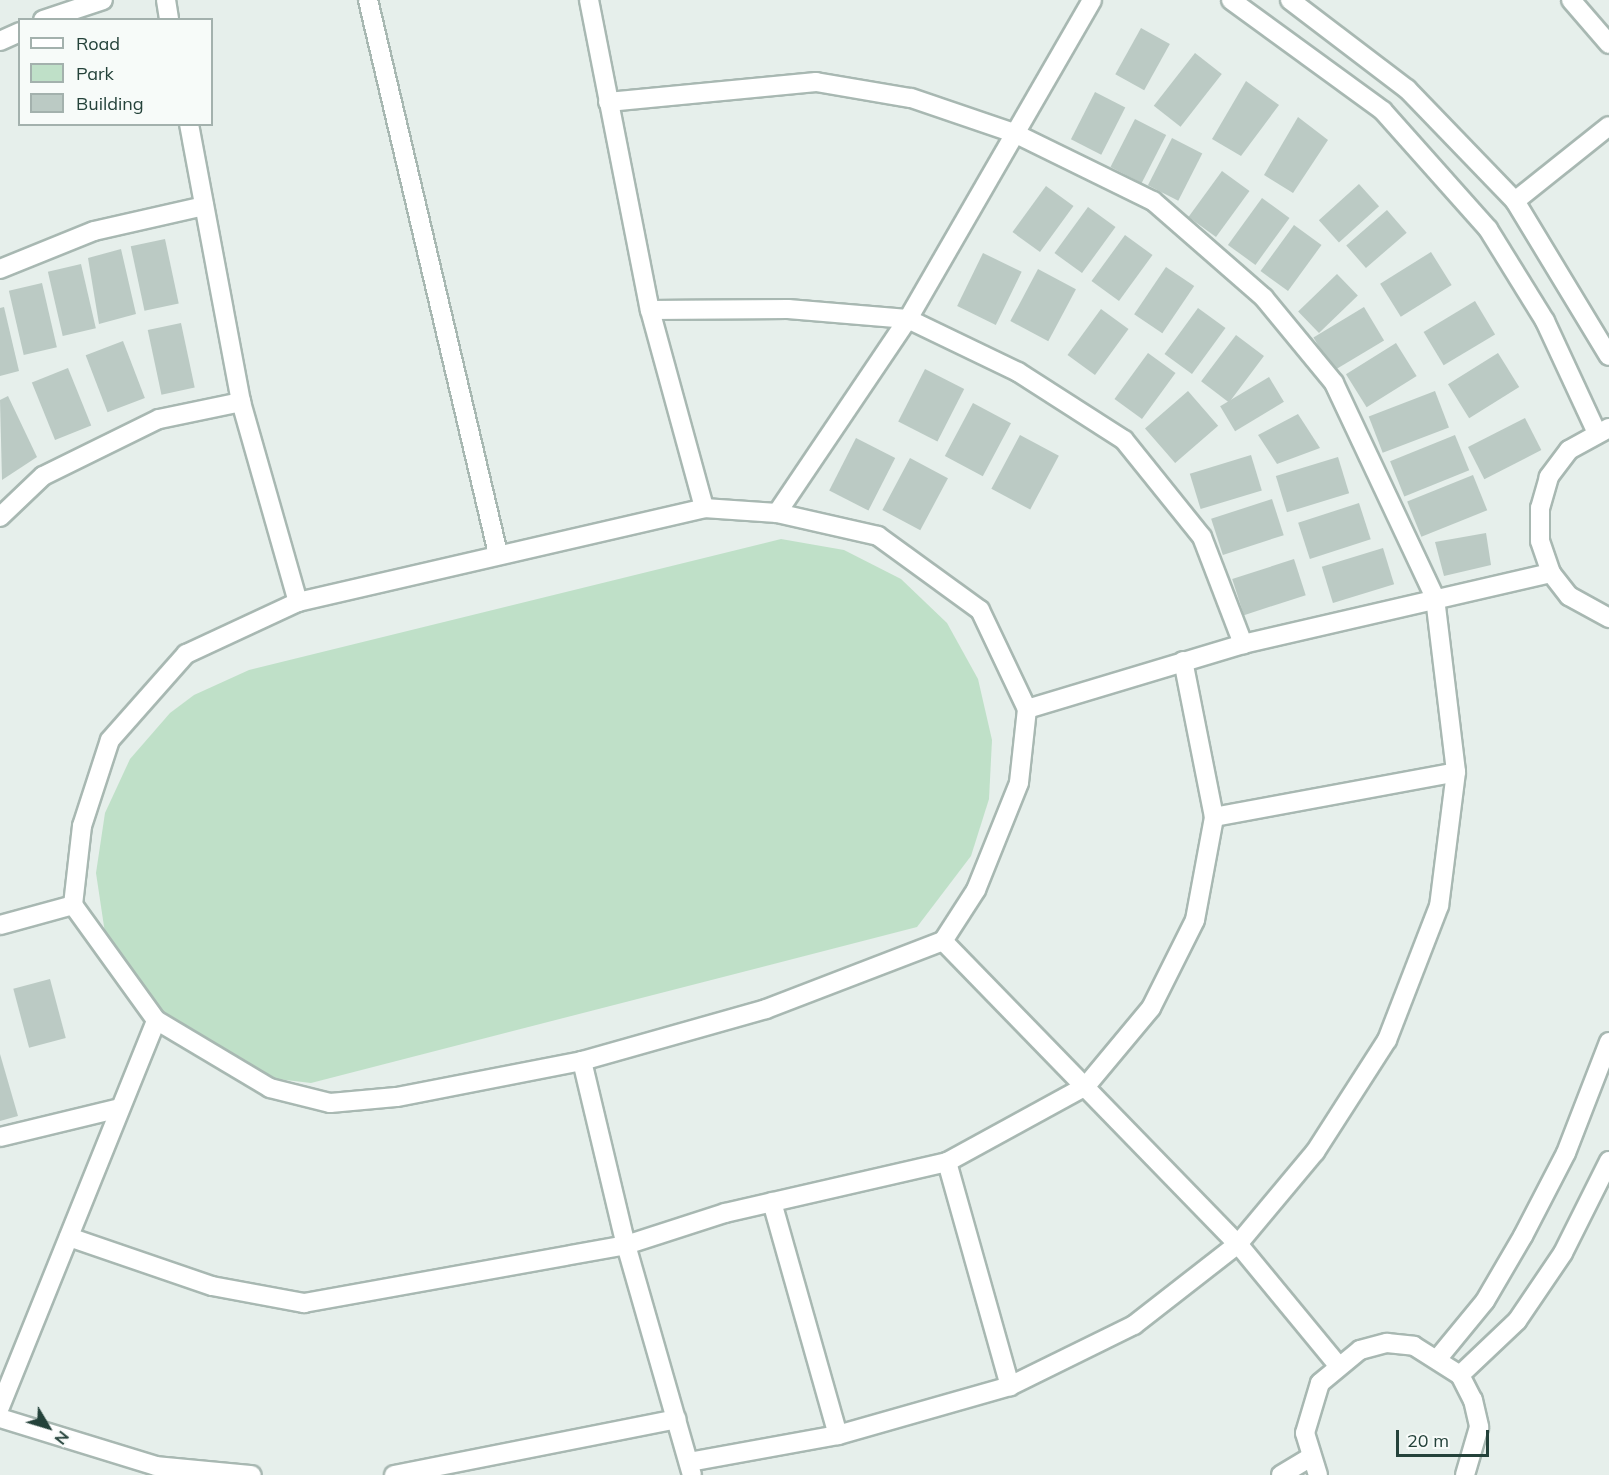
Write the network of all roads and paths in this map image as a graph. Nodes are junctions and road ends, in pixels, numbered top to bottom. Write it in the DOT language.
graph roads {
  1 [pos="103,0"];
  2 [pos="166,0"];
  3 [pos="368,0"];
  4 [pos="589,0"];
  5 [pos="1092,0"];
  6 [pos="1231,0"];
  7 [pos="1290,0"];
  8 [pos="1571,0"];
  9 [pos="49,18"];
  10 [pos="169,18"];
  11 [pos="18,33"];
  12 [pos="0,42"];
  13 [pos="1609,44"];
  14 [pos="608,102"];
  15 [pos="189,126"];
  16 [pos="1609,126"];
  17 [pos="1014,133"];
  18 [pos="1515,201"];
  19 [pos="204,206"];
  20 [pos="0,269"];
  21 [pos="650,310"];
  22 [pos="908,319"];
  23 [pos="1609,356"];
  24 [pos="242,402"];
  25 [pos="1602,429"];
  26 [pos="704,508"];
  27 [pos="777,513"];
  28 [pos="0,517"];
  29 [pos="498,554"];
  30 [pos="1551,573"];
  31 [pos="1435,598"];
  32 [pos="298,602"];
  33 [pos="1609,618"];
  34 [pos="1243,644"];
  35 [pos="1183,661"];
  36 [pos="1027,709"];
  37 [pos="1455,772"];
  38 [pos="1214,817"];
  39 [pos="73,904"];
  40 [pos="0,925"];
  41 [pos="943,941"];
  42 [pos="156,1020"];
  43 [pos="1609,1042"];
  44 [pos="582,1061"];
  45 [pos="1086,1086"];
  46 [pos="120,1108"];
  47 [pos="0,1137"];
  48 [pos="1609,1161"];
  49 [pos="947,1162"];
  50 [pos="772,1202"];
  51 [pos="69,1236"];
  52 [pos="1238,1244"];
  53 [pos="626,1245"];
  54 [pos="1439,1357"];
  55 [pos="1337,1364"];
  56 [pos="1460,1375"];
  57 [pos="1010,1386"];
  58 [pos="0,1407"];
  59 [pos="0,1418"];
  60 [pos="677,1419"];
  61 [pos="838,1435"];
  62 [pos="1310,1458"];
  63 [pos="691,1468"];
  64 [pos="252,1475"];
  65 [pos="394,1475"];
  66 [pos="1281,1475"];
  67 [pos="1318,1475"];
  68 [pos="1466,1475"];
  1 -- 9 [label="street"];
  2 -- 10 [label="street"];
  3 -- 29 [label="street"];
  4 -- 14 [label="street"];
  5 -- 17 [label="street"];
  6 -- 25 [label="street"];
  7 -- 18 [label="street"];
  8 -- 13 [label="street"];
  11 -- 12 [label="street"];
  14 -- 17 [label="street"];
  14 -- 21 [label="street"];
  15 -- 19 [label="street"];
  16 -- 18 [label="street"];
  17 -- 22 [label="street"];
  17 -- 31 [label="street"];
  18 -- 23 [label="street"];
  19 -- 20 [label="street"];
  19 -- 24 [label="street"];
  21 -- 22 [label="street"];
  21 -- 26 [label="street"];
  22 -- 27 [label="street"];
  22 -- 34 [label="street"];
  24 -- 28 [label="street"];
  24 -- 32 [label="street"];
  25 -- 30 [label="street"];
  26 -- 27 [label="street"];
  26 -- 29 [label="street"];
  27 -- 36 [label="street"];
  29 -- 32 [label="street"];
  30 -- 31 [label="street"];
  30 -- 33 [label="street"];
  31 -- 34 [label="street"];
  31 -- 37 [label="street"];
  32 -- 39 [label="street"];
  34 -- 35 [label="street"];
  35 -- 36 [label="street"];
  35 -- 38 [label="street"];
  36 -- 41 [label="street"];
  37 -- 38 [label="street"];
  37 -- 52 [label="street"];
  38 -- 45 [label="street"];
  39 -- 40 [label="street"];
  39 -- 42 [label="street"];
  41 -- 44 [label="street"];
  41 -- 45 [label="street"];
  42 -- 44 [label="street"];
  42 -- 46 [label="street"];
  43 -- 54 [label="street"];
  44 -- 53 [label="street"];
  45 -- 49 [label="street"];
  45 -- 52 [label="street"];
  46 -- 47 [label="street"];
  46 -- 51 [label="street"];
  48 -- 56 [label="street"];
  49 -- 50 [label="street"];
  49 -- 57 [label="street"];
  50 -- 53 [label="street"];
  50 -- 61 [label="street"];
  51 -- 53 [label="street"];
  51 -- 58 [label="street"];
  52 -- 55 [label="street"];
  52 -- 57 [label="street"];
  53 -- 60 [label="street"];
  54 -- 55 [label="street"];
  54 -- 56 [label="street"];
  55 -- 62 [label="street"];
  56 -- 68 [label="street"];
  57 -- 61 [label="street"];
  59 -- 64 [label="street"];
  60 -- 63 [label="street"];
  60 -- 65 [label="street"];
  61 -- 63 [label="street"];
  62 -- 66 [label="street"];
  62 -- 67 [label="street"];
}
